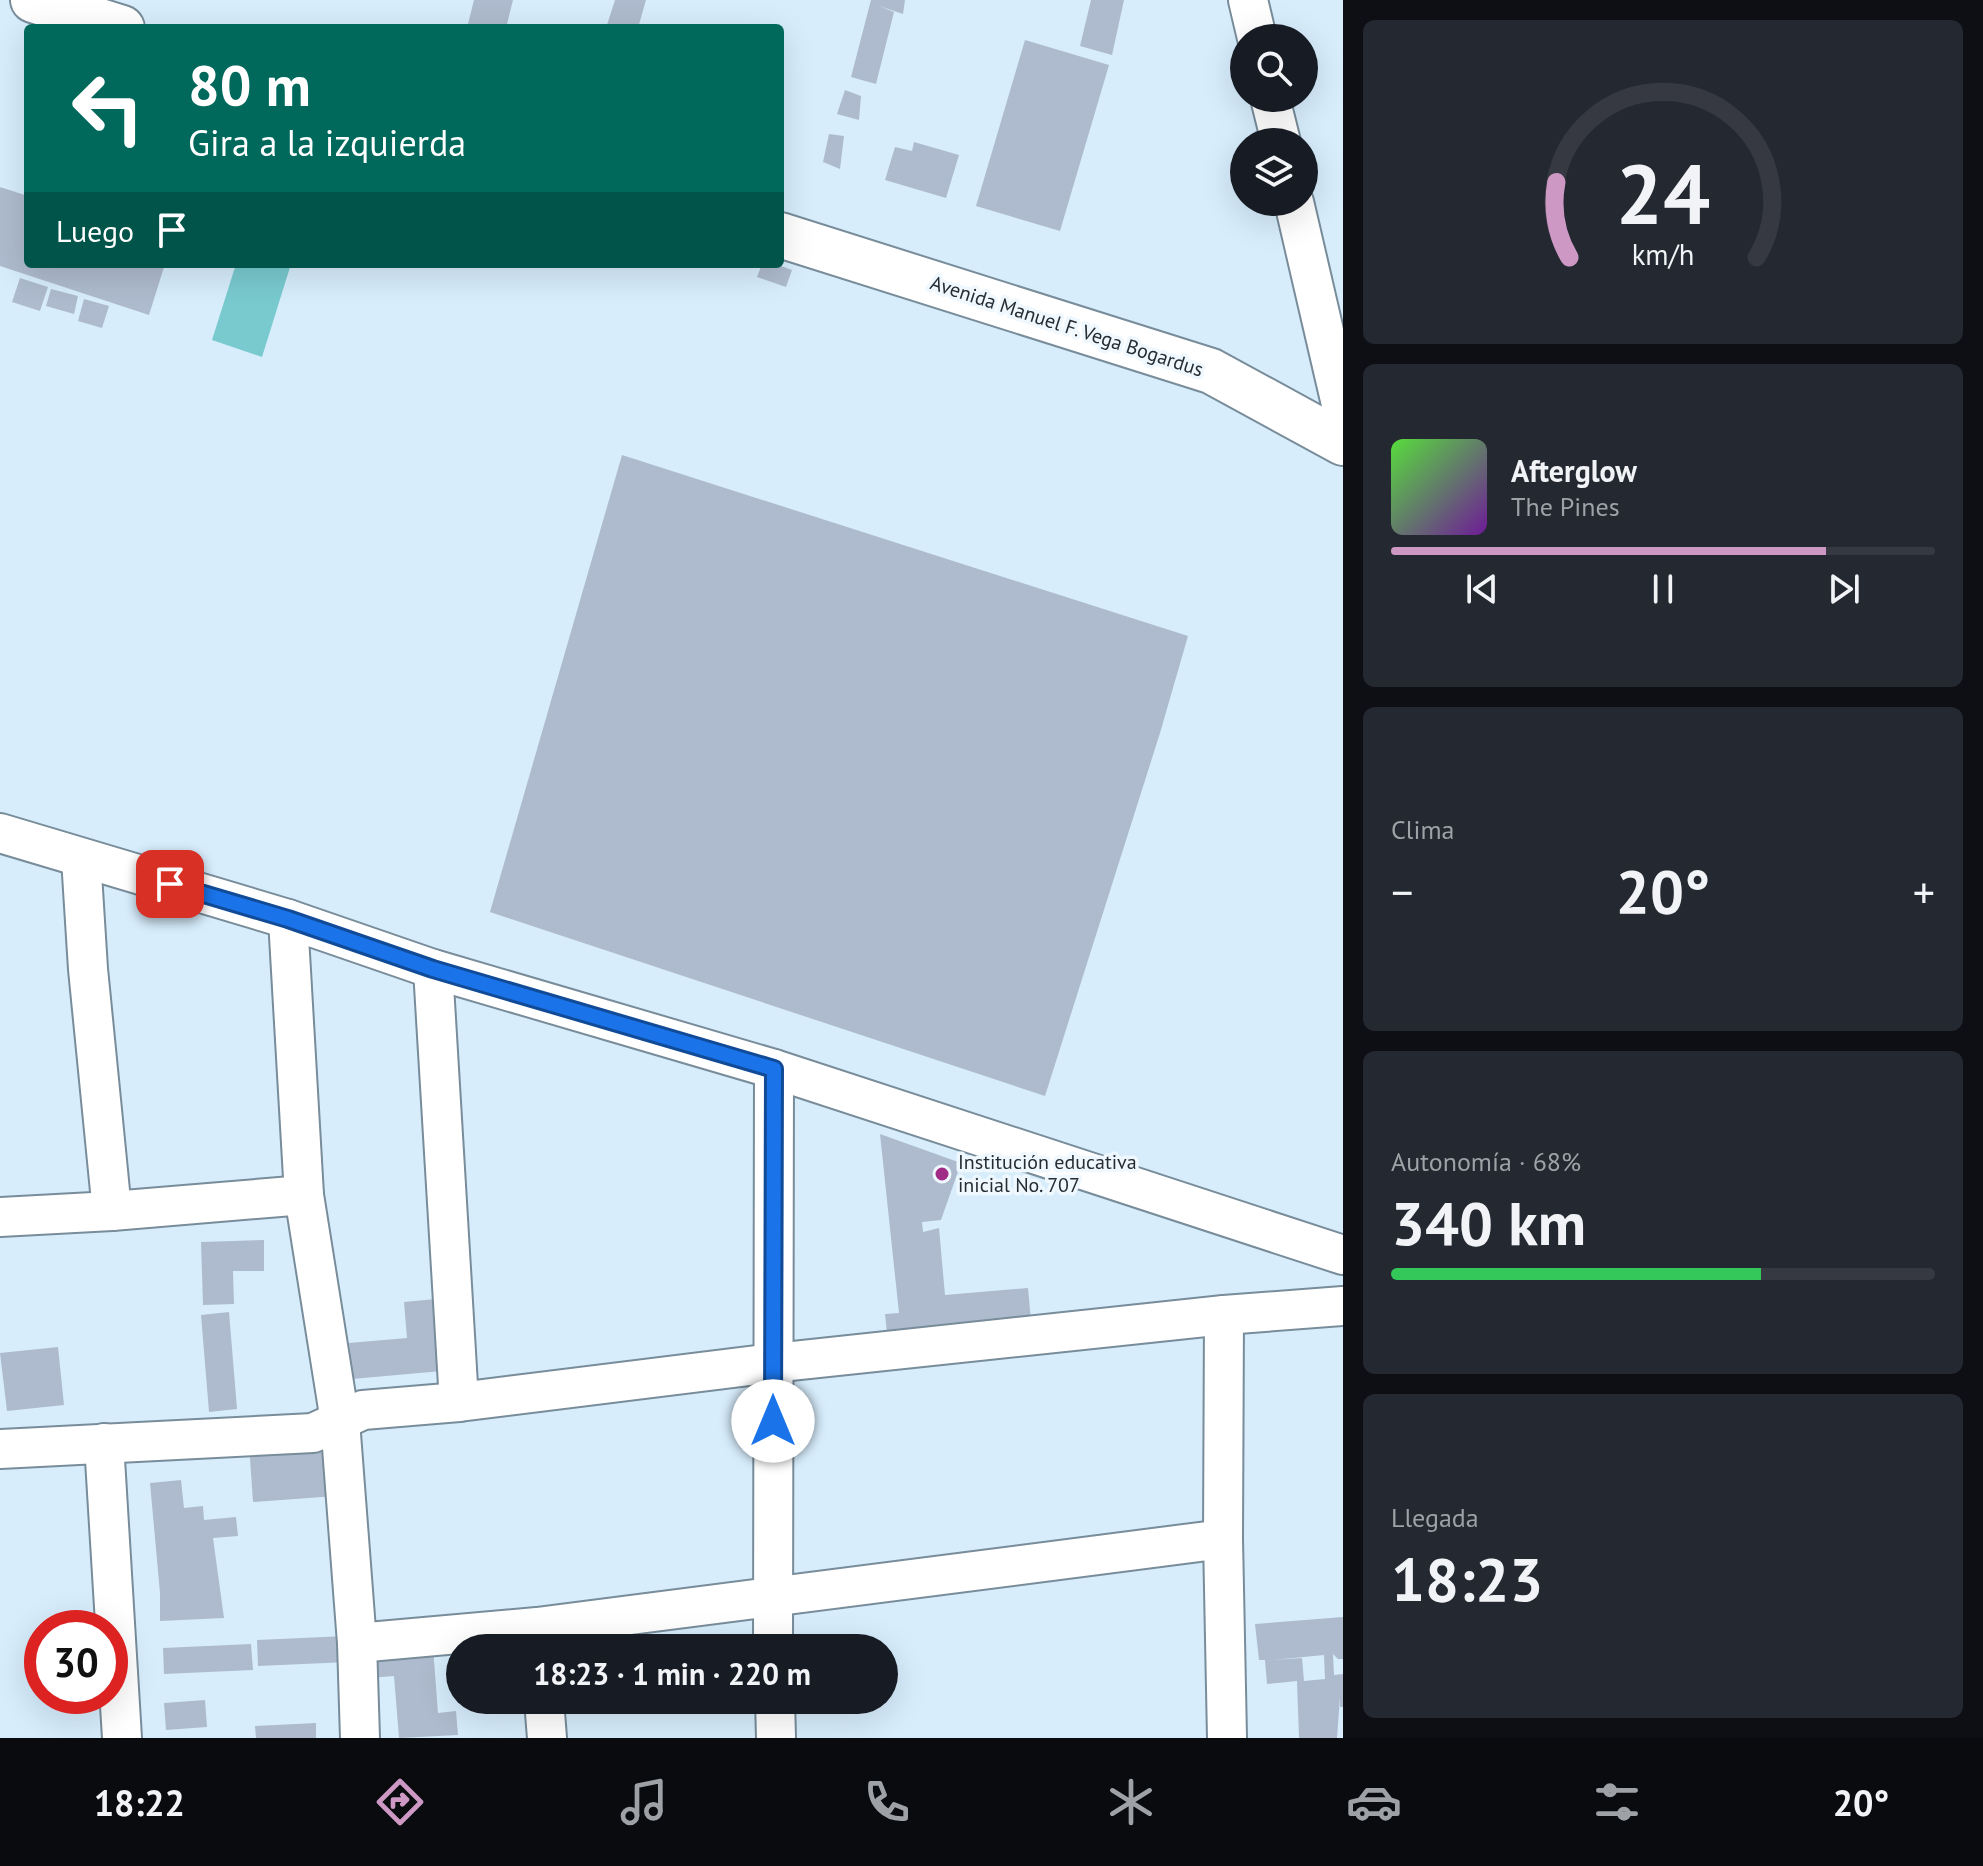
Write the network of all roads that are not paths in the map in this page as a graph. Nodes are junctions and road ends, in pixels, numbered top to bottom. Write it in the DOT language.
graph roads {
  1 [pos="33,0"];
  2 [pos="1248,0"];
  3 [pos="109,24"];
  4 [pos="1254,24"];
  5 [pos="1297,216"];
  6 [pos="784,236"];
  7 [pos="1343,413"];
  8 [pos="1343,443"];
  9 [pos="0,833"];
  10 [pos="81,858"];
  11 [pos="288,919"];
  12 [pos="433,969"];
  13 [pos="774,1069"];
  14 [pos="304,1195"];
  15 [pos="112,1211"];
  16 [pos="0,1217"];
  17 [pos="1343,1255"];
  18 [pos="1343,1306"];
  19 [pos="1224,1315"];
  20 [pos="773,1363"];
  21 [pos="459,1402"];
  22 [pos="340,1421"];
  23 [pos="104,1443"];
  24 [pos="0,1449"];
  25 [pos="1223,1539"];
  26 [pos="772,1595"];
  27 [pos="560,1634"];
  28 [pos="773,1634"];
  29 [pos="446,1641"];
  30 [pos="357,1643"];
  31 [pos="545,1714"];
  32 [pos="775,1714"];
  33 [pos="122,1738"];
  34 [pos="360,1738"];
  35 [pos="547,1738"];
  36 [pos="776,1738"];
  37 [pos="1227,1738"];
  1 -- 3 [label="main road"];
  2 -- 4 [label="street"];
  5 -- 7 [label="street"];
  6 -- 8 [label="main road, Avenida Manuel F. Vega Bogardus"];
  9 -- 10 [label="street"];
  10 -- 11 [label="street"];
  10 -- 15 [label="street"];
  11 -- 12 [label="street"];
  11 -- 14 [label="street"];
  12 -- 13 [label="street"];
  12 -- 21 [label="street"];
  13 -- 17 [label="street"];
  13 -- 20 [label="street"];
  14 -- 15 [label="street"];
  14 -- 22 [label="street"];
  15 -- 16 [label="street"];
  18 -- 19 [label="street"];
  19 -- 20 [label="street"];
  19 -- 25 [label="street"];
  20 -- 21 [label="street"];
  20 -- 26 [label="street"];
  21 -- 22 [label="street"];
  22 -- 23 [label="street"];
  22 -- 30 [label="street"];
  23 -- 24 [label="street"];
  23 -- 33 [label="street"];
  25 -- 26 [label="street"];
  25 -- 37 [label="street"];
  26 -- 27 [label="street"];
  26 -- 28 [label="street"];
  29 -- 30 [label="street"];
  30 -- 34 [label="street"];
  31 -- 35 [label="street"];
  32 -- 36 [label="street"];
}
